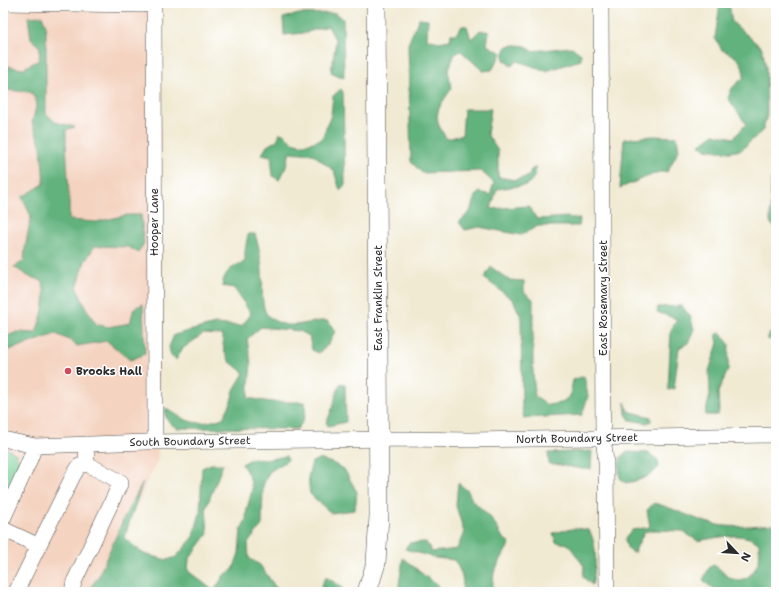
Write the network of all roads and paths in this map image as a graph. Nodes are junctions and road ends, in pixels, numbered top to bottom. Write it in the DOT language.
graph roads {
  1 [pos="3,3"];
  2 [pos="154,3"];
  3 [pos="376,3"];
  4 [pos="601,3"];
  5 [pos="116,4"];
  6 [pos="776,435"];
  7 [pos="603,437"];
  8 [pos="3,439"];
  9 [pos="378,440"];
  10 [pos="155,442"];
  11 [pos="86,444"];
  12 [pos="35,446"];
  13 [pos="87,464"];
  14 [pos="3,519"];
  15 [pos="3,529"];
  16 [pos="37,545"];
  17 [pos="16,592"];
  18 [pos="72,592"];
  19 [pos="367,592"];
  20 [pos="607,592"];
  1 -- 5 [label="street"];
  2 -- 5 [label="street"];
  2 -- 10 [label="street, Hooper Lane"];
  3 -- 9 [label="main road, East Franklin Street"];
  4 -- 7 [label="street, East Rosemary Street"];
  6 -- 7 [label="street, North Boundary Street"];
  7 -- 9 [label="street, North Boundary Street"];
  7 -- 20 [label="street, East Rosemary Street"];
  8 -- 12 [label="street, South Boundary Street"];
  9 -- 10 [label="street, South Boundary Street"];
  9 -- 19 [label="main road, East Franklin Street"];
  10 -- 11 [label="street, South Boundary Street"];
  11 -- 12 [label="street, South Boundary Street"];
  11 -- 13 [label="street"];
  12 -- 14 [label="street"];
  13 -- 16 [label="street"];
  13 -- 18 [label="street"];
  15 -- 16 [label="street"];
  16 -- 17 [label="street"];
}
